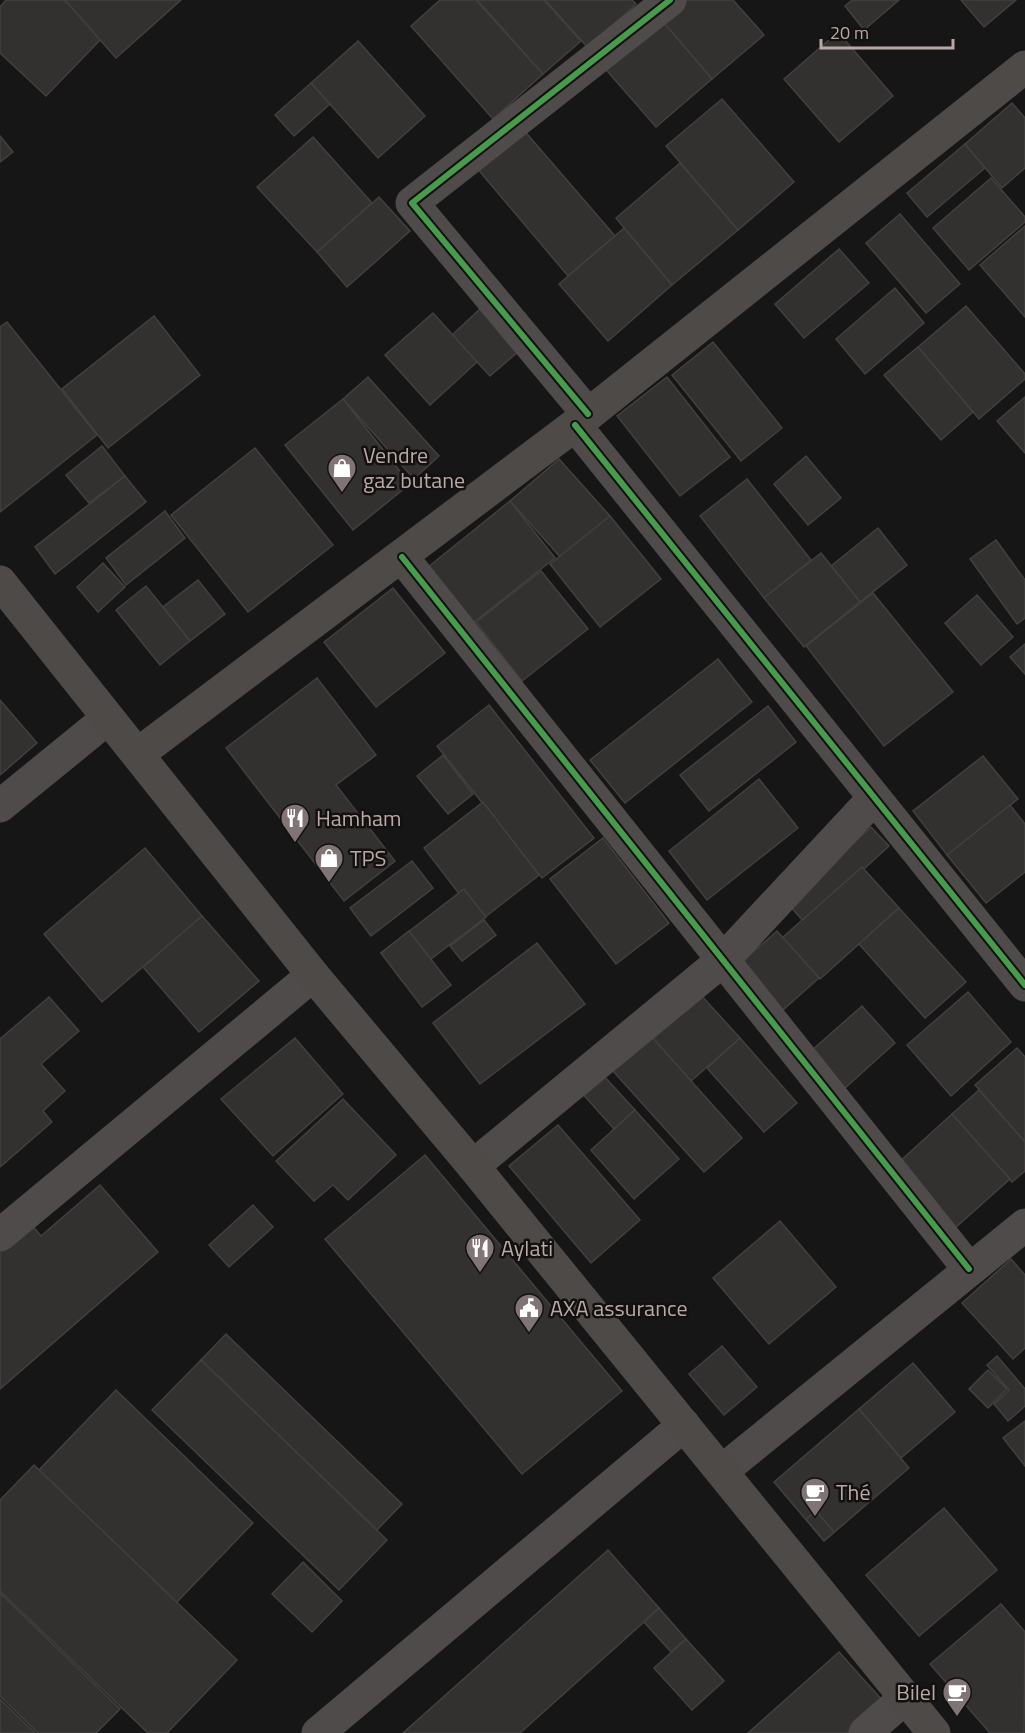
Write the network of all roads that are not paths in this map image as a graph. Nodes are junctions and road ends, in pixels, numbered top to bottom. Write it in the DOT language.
graph roads {
  1 [pos="670,0"];
  2 [pos="1025,67"];
  3 [pos="582,420"];
  4 [pos="402,557"];
  5 [pos="0,582"];
  6 [pos="108,718"];
  7 [pos="138,754"];
  8 [pos="874,798"];
  9 [pos="0,806"];
  10 [pos="723,960"];
  11 [pos="313,975"];
  12 [pos="1025,985"];
  13 [pos="473,1166"];
  14 [pos="1025,1226"];
  15 [pos="0,1235"];
  16 [pos="969,1269"];
  17 [pos="684,1425"];
  18 [pos="722,1471"];
  19 [pos="906,1698"];
  20 [pos="318,1733"];
  21 [pos="865,1733"];
  22 [pos="934,1733"];
  1 -- 3 [label="street"];
  2 -- 3 [label="main road"];
  3 -- 4 [label="main road"];
  3 -- 8 [label="street"];
  4 -- 7 [label="main road"];
  4 -- 10 [label="street"];
  5 -- 6 [label="main road"];
  6 -- 7 [label="main road"];
  6 -- 9 [label="street"];
  7 -- 11 [label="main road"];
  8 -- 10 [label="street"];
  8 -- 12 [label="street"];
  10 -- 13 [label="street"];
  10 -- 16 [label="street"];
  11 -- 13 [label="main road"];
  11 -- 15 [label="street"];
  13 -- 17 [label="main road"];
  14 -- 16 [label="street"];
  16 -- 18 [label="street"];
  17 -- 18 [label="main road"];
  17 -- 20 [label="street"];
  18 -- 19 [label="main road"];
  19 -- 21 [label="street"];
  19 -- 22 [label="main road"];
}
